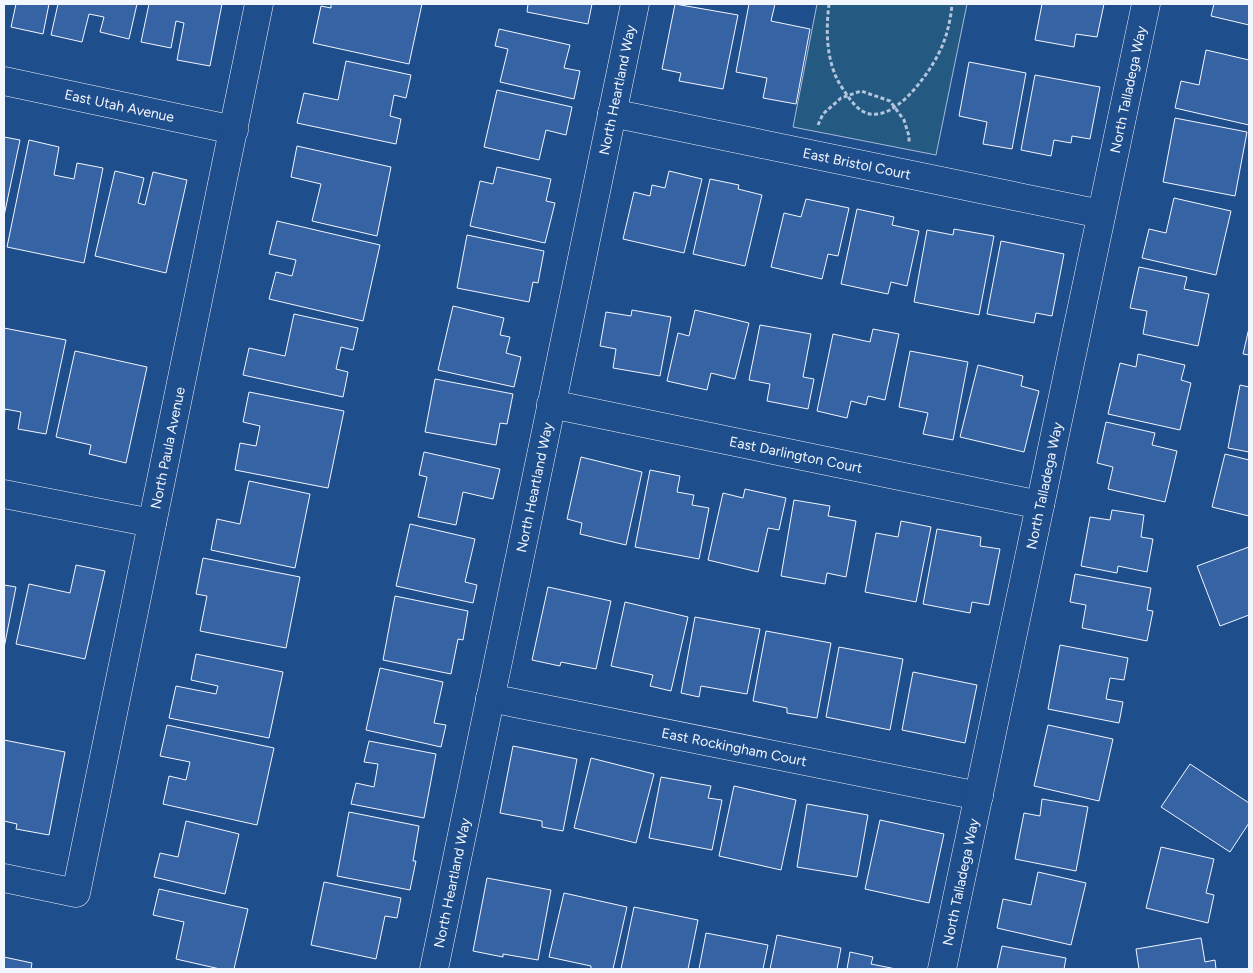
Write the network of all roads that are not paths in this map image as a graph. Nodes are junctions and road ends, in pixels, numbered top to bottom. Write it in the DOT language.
graph roads {
  1 [pos="260,4"];
  2 [pos="635,4"];
  3 [pos="1146,4"];
  4 [pos="4,81"];
  5 [pos="612,113"];
  6 [pos="234,130"];
  7 [pos="1102,214"];
  8 [pos="551,404"];
  9 [pos="4,494"];
  10 [pos="1040,505"];
  11 [pos="152,523"];
  12 [pos="490,698"];
  13 [pos="979,796"];
  14 [pos="4,878"];
  15 [pos="434,969"];
  16 [pos="942,969"];
  1 -- 6 [label="street, North Paula Avenue"];
  2 -- 5 [label="street, North Heartland Way"];
  3 -- 7 [label="street, North Talladega Way"];
  4 -- 6 [label="street, East Utah Avenue"];
  5 -- 7 [label="street, East Bristol Court"];
  5 -- 8 [label="street, North Heartland Way"];
  6 -- 11 [label="street, North Paula Avenue"];
  7 -- 10 [label="street, North Talladega Way"];
  8 -- 10 [label="street, East Darlington Court"];
  8 -- 12 [label="street, North Heartland Way"];
  9 -- 11 [label="street"];
  10 -- 13 [label="street, North Talladega Way"];
  11 -- 14 [label="street, North Paula Avenue"];
  12 -- 13 [label="street, East Rockingham Court"];
  12 -- 15 [label="street, North Heartland Way"];
  13 -- 16 [label="street, North Talladega Way"];
}
